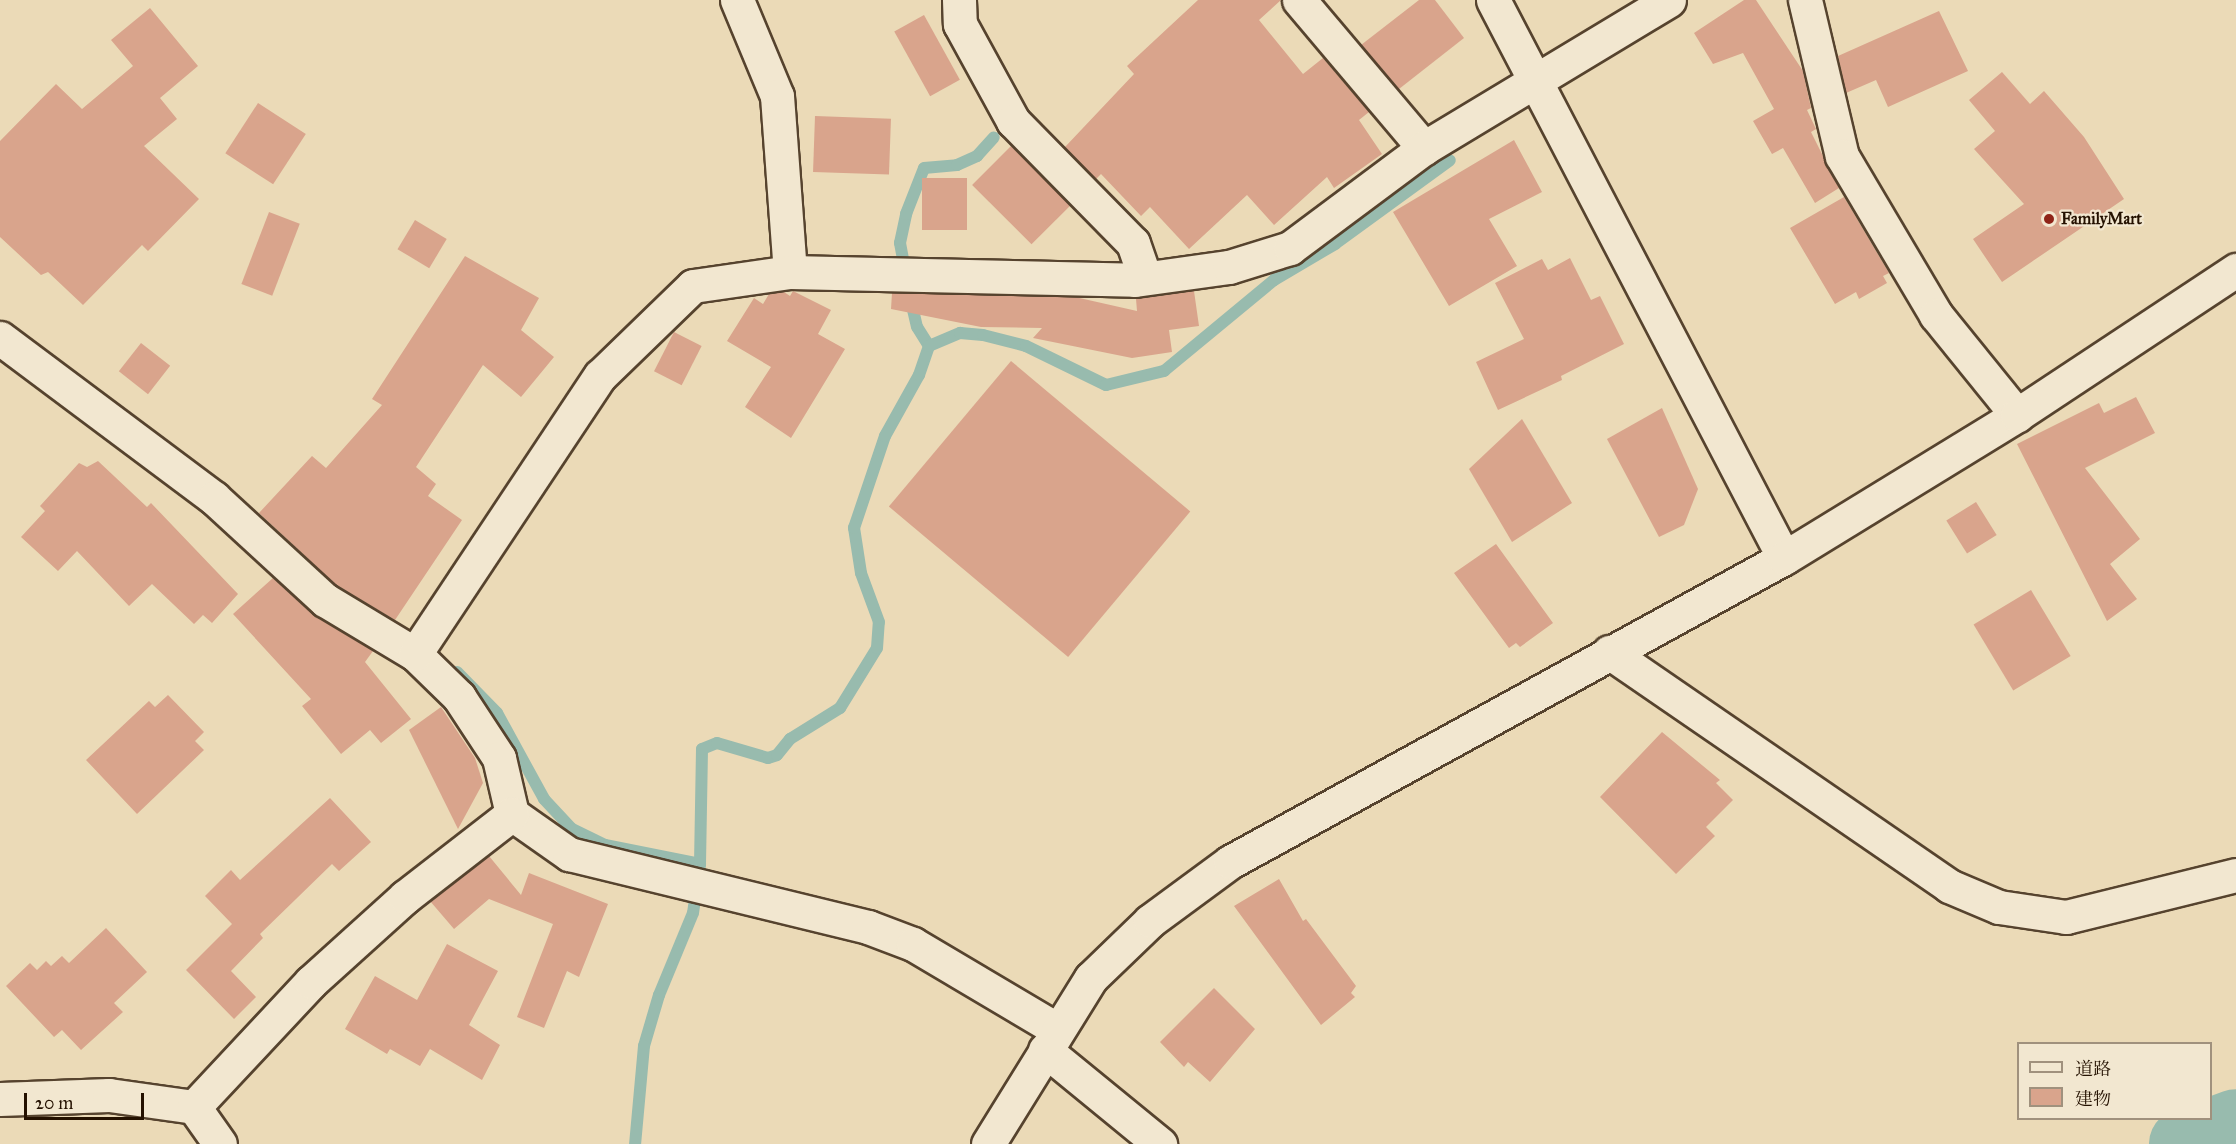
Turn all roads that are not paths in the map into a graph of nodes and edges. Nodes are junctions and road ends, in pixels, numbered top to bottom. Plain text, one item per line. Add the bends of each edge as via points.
1 (737, 0) edge
2 (959, 0) edge
3 (1299, 0) edge
4 (1493, 0) edge
5 (1669, 0) edge
6 (1804, 0) edge
7 (1536, 81) junction
8 (1424, 148) junction
9 (2236, 270) edge
10 (790, 272) junction
11 (1145, 278) junction
12 (0, 338) edge
13 (2017, 415) junction
14 (1784, 558) junction
15 (1609, 652) junction
16 (415, 654) junction
17 (512, 814) junction
18 (2236, 875) edge
19 (1051, 1040) junction
20 (0, 1099) edge
21 (194, 1107) junction
22 (220, 1144) edge
23 (988, 1144) edge
24 (1160, 1144) edge

1 - 10 street via 777,96
2 - 11 street via 960,24 1013,121 1134,243
3 - 8 street
4 - 7 street
5 - 7 street
6 - 13 street via 1842,156 1936,315
7 - 8 street
7 - 14 street
8 - 11 street via 1290,248 1229,267
9 - 13 street
10 - 11 street
10 - 16 street via 693,286 600,376
12 - 16 street via 214,498 325,600
13 - 14 street
14 - 15 street
15 - 18 street via 1948,886 1999,907 2066,917
15 - 19 street via 1230,862 1150,921 1091,978
16 - 17 street via 459,697 499,758
17 - 19 street via 569,854 868,927 913,944
17 - 21 street via 405,897 311,982
19 - 23 street
19 - 24 street
20 - 21 street via 110,1095
21 - 22 street

